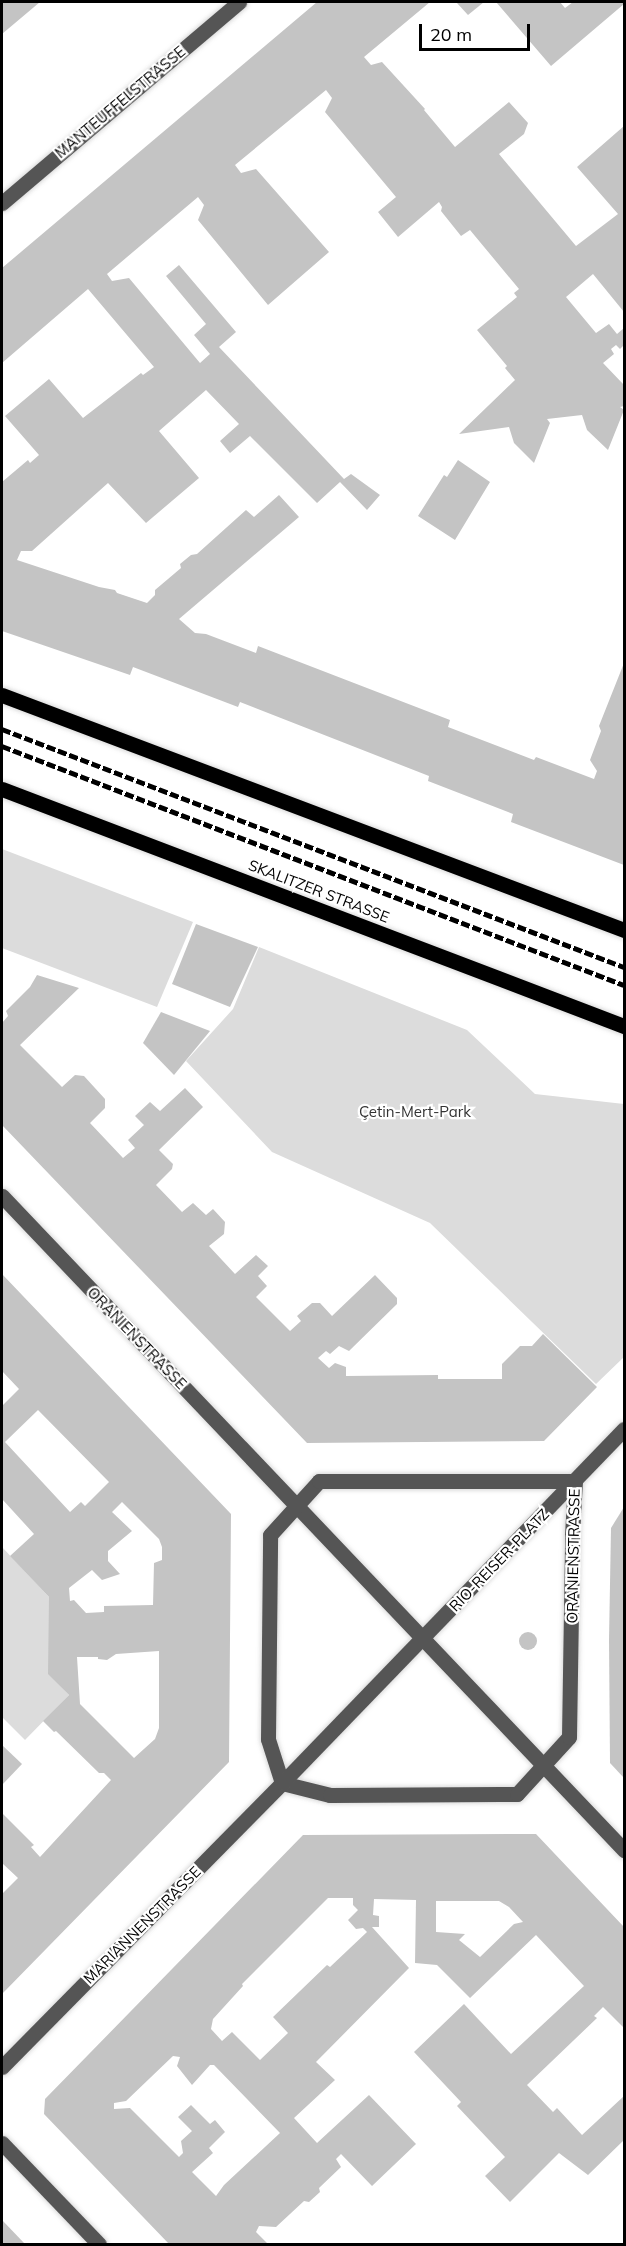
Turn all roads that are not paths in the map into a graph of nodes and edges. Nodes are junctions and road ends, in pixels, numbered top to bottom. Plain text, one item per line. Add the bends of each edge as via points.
1 (239, 2) edge
2 (2, 202) edge
3 (2, 695) edge
4 (2, 789) edge
5 (624, 930) edge
6 (624, 1026) edge
7 (2, 1196) edge
8 (624, 1429) edge
9 (575, 1481) junction
10 (297, 1506) junction
11 (423, 1639) junction
12 (544, 1765) junction
13 (282, 1783) junction
14 (624, 1850) edge
15 (2, 2067) edge
16 (2, 2143) edge
17 (99, 2244) edge

1 - 2 street, MANTEUFFELSTRASSE
3 - 5 main road
4 - 6 main road, SKALITZER STRASSE
7 - 10 street, ORANIENSTRASSE
8 - 9 street
9 - 10 street, ORANIENSTRASSE via 319,1481
9 - 11 street, RIO-REISER-PLATZ
9 - 12 street, ORANIENSTRASSE via 569,1737
10 - 11 street
10 - 13 street, ORANIENSTRASSE via 270,1535 268,1739
11 - 12 street
11 - 13 street, RIO-REISER-PLATZ
12 - 13 street, ORANIENSTRASSE via 517,1794 341,1795
12 - 14 street
13 - 15 street, MARIANNENSTRASSE
16 - 17 street

